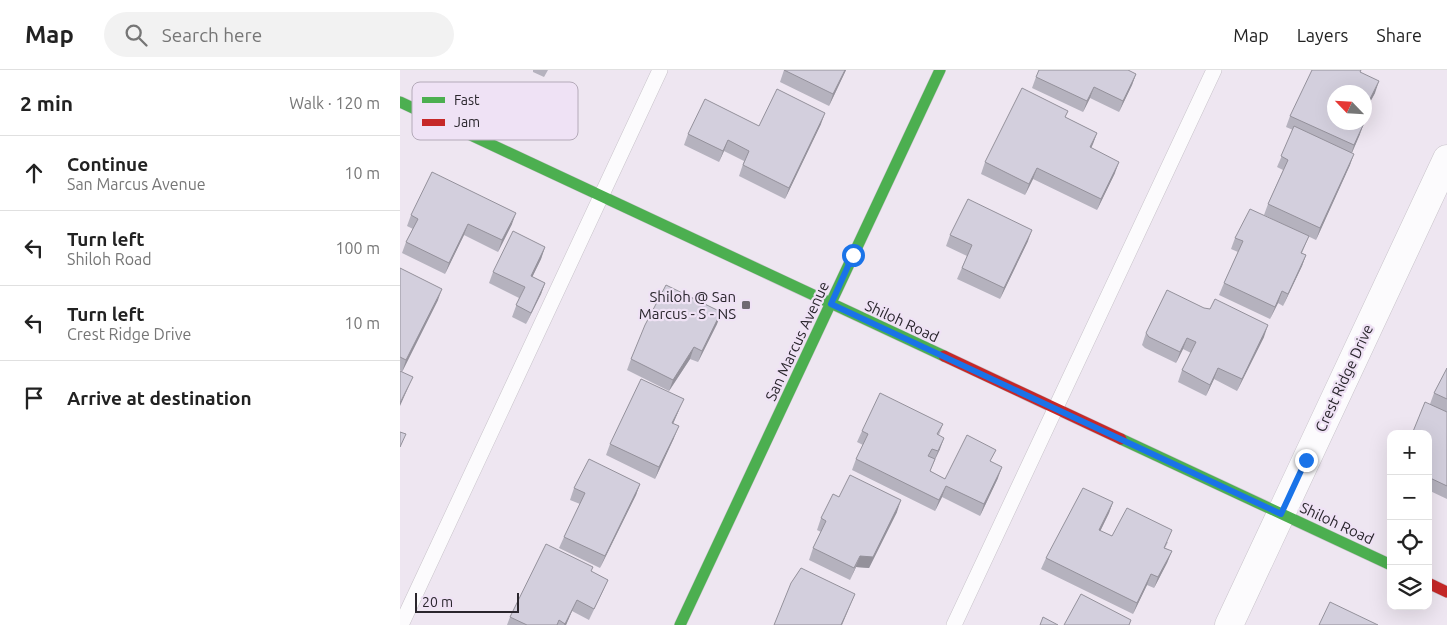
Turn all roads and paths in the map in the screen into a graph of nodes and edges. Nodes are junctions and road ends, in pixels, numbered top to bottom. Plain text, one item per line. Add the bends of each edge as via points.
1 (660, 70) edge
2 (940, 70) edge
3 (1214, 70) edge
4 (400, 102) edge
5 (412, 108) edge
6 (482, 140) edge
7 (1447, 159) edge
8 (601, 195) junction
9 (831, 304) junction
10 (1055, 409) junction
11 (1281, 514) junction
12 (1387, 563) edge
13 (1432, 585) edge
14 (1447, 592) edge
15 (401, 625) edge
16 (680, 625) edge
17 (954, 625) edge
18 (1229, 625) edge

1 - 8 lane
2 - 9 street, San Marcus Avenue
3 - 10 lane
4 - 5 street, Shiloh Road
6 - 8 street, Shiloh Road
7 - 11 street, Crest Ridge Drive
8 - 9 street, Shiloh Road
8 - 15 lane
9 - 10 street, Shiloh Road
9 - 16 street, San Marcus Avenue
10 - 11 street, Shiloh Road
10 - 17 lane
11 - 12 street, Shiloh Road
11 - 18 street, Crest Ridge Drive
13 - 14 street

